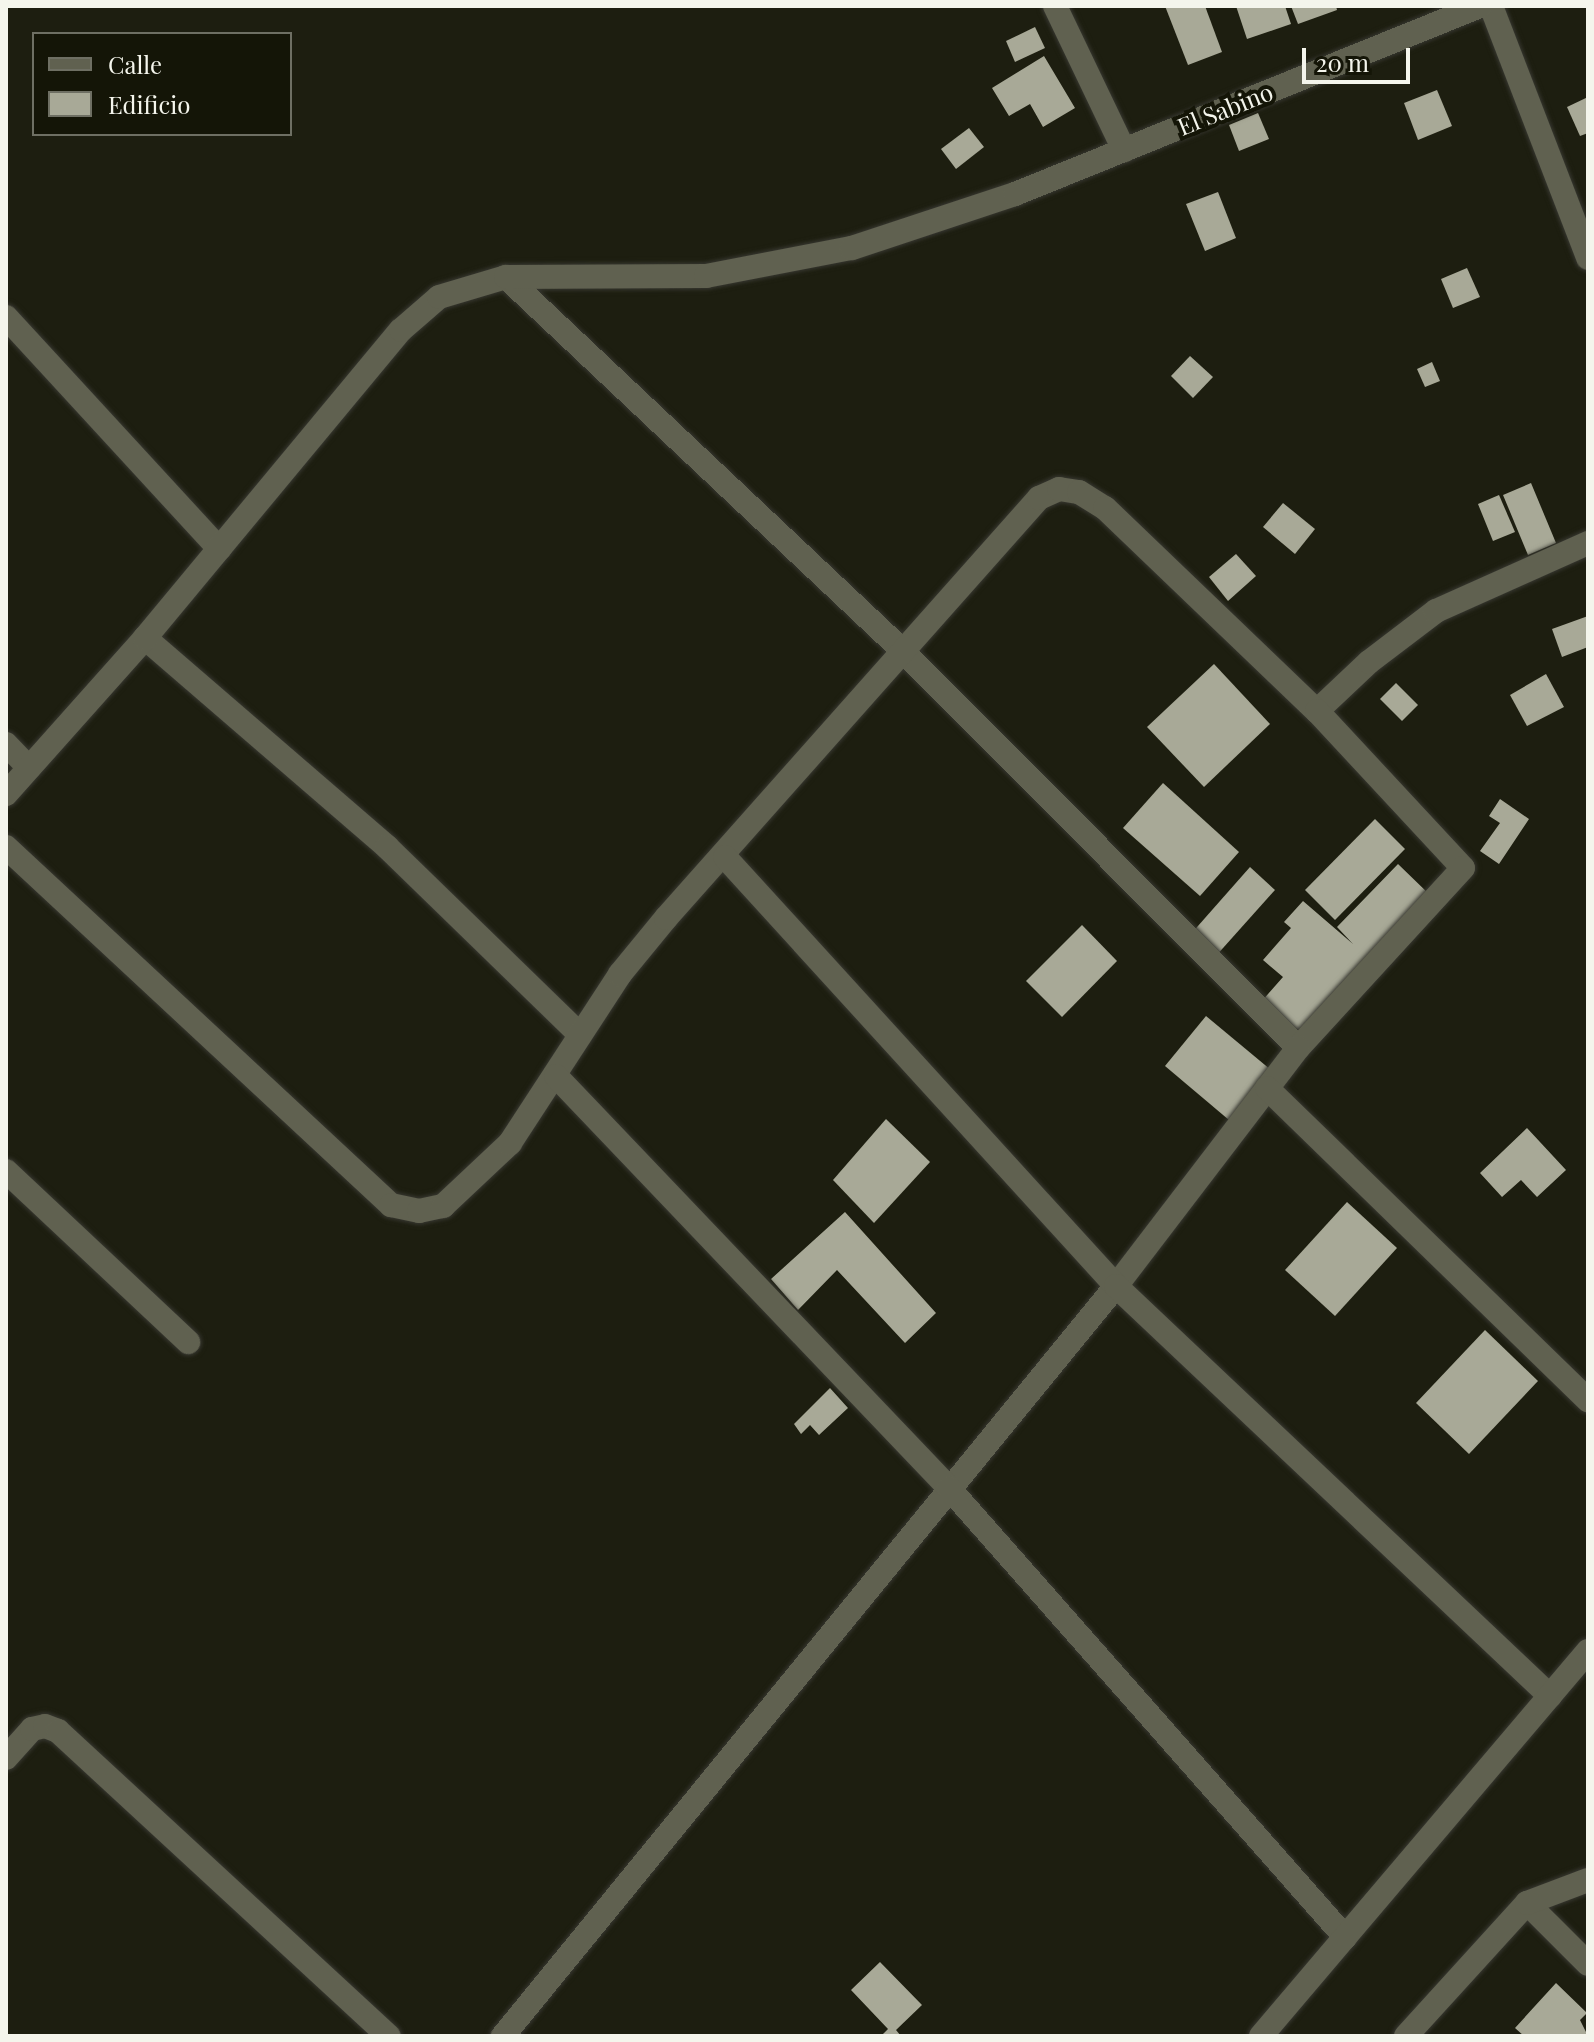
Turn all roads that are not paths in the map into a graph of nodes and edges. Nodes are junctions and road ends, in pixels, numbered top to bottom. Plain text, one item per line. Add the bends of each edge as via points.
1 (1055, 6) edge
2 (1480, 6) edge
3 (1491, 6) edge
4 (1124, 150) junction
5 (1588, 258) edge
6 (506, 277) junction
7 (6, 317) edge
8 (1588, 543) edge
9 (219, 549) junction
10 (145, 638) junction
11 (903, 651) junction
12 (1317, 711) junction
13 (6, 744) edge
14 (29, 768) junction
15 (6, 794) edge
16 (6, 847) edge
17 (725, 857) junction
18 (580, 1035) junction
19 (1298, 1048) junction
20 (556, 1076) junction
21 (1267, 1088) junction
22 (6, 1171) edge
23 (1116, 1286) junction
24 (188, 1342) dead end
25 (1588, 1400) edge
26 (949, 1488) junction
27 (1588, 1651) edge
28 (1550, 1696) junction
29 (6, 1758) edge
30 (1588, 1880) edge
31 (1527, 1903) junction
32 (1345, 1937) junction
33 (1588, 1964) edge
34 (389, 2036) edge
35 (503, 2036) edge
36 (1261, 2036) edge
37 (1406, 2036) edge

1 - 4 street
2 - 4 street, El Sabino
3 - 5 street
4 - 6 street, El Sabino via 1015,194 852,248 706,276
6 - 9 street, El Sabino via 439,297 401,330
6 - 11 street
7 - 9 street
8 - 12 street via 1436,611 1369,662
9 - 10 street, El Sabino
10 - 14 street, El Sabino
10 - 18 street via 387,847
11 - 12 street via 1039,498 1059,489 1079,492 1105,508
11 - 17 street
11 - 19 street
12 - 19 street via 1463,868
13 - 14 street
14 - 15 street, El Sabino
16 - 20 street via 391,1205 419,1211 443,1206 510,1143
17 - 18 street via 639,951
17 - 23 street
18 - 20 street
19 - 21 street
20 - 26 street
21 - 23 street
21 - 25 street
22 - 24 street
23 - 26 street
23 - 28 street
26 - 32 street
26 - 35 street
27 - 28 street
28 - 32 street
29 - 34 street via 32,1729 58,1731
30 - 31 street
31 - 33 street
31 - 37 street
32 - 36 street

